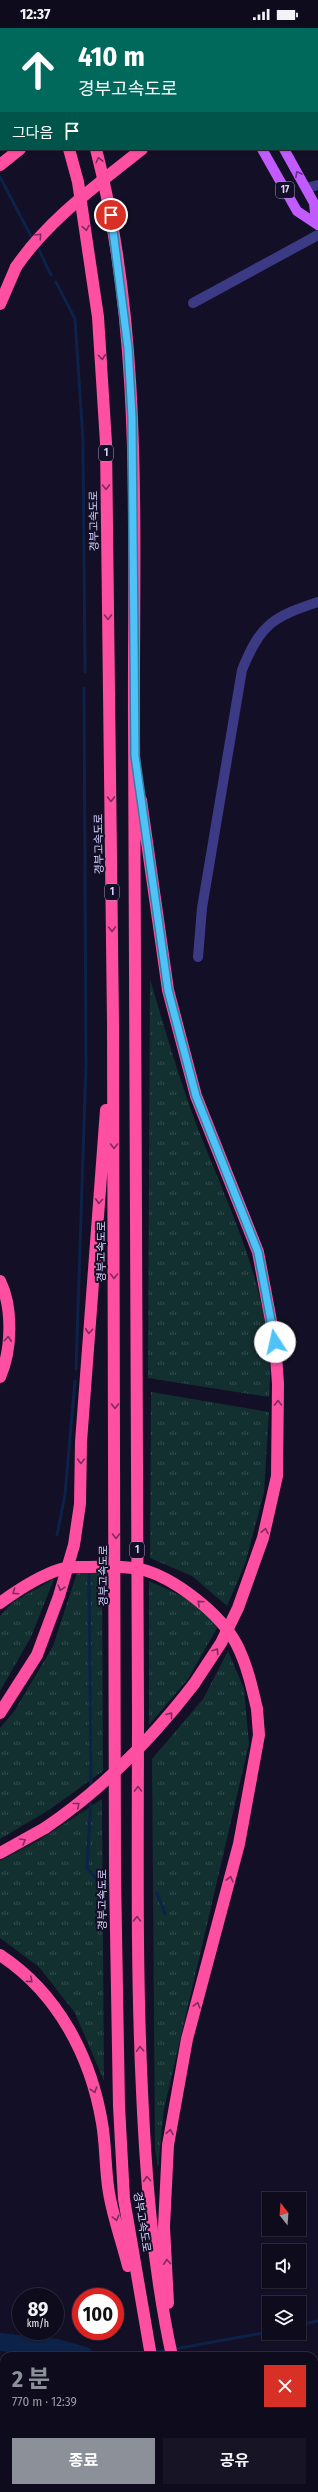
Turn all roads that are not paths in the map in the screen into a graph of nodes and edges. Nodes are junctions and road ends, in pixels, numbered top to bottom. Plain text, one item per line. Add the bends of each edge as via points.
1 (19, 150) edge
2 (69, 150) edge
3 (96, 150) edge
4 (141, 150) edge
5 (263, 150) edge
6 (285, 150) edge
7 (0, 165) edge
8 (318, 185) edge
9 (306, 188) junction
10 (317, 224) edge
11 (318, 235) edge
12 (193, 303) dead end
13 (0, 304) edge
14 (318, 602) edge
15 (135, 756) junction
16 (198, 957) dead end
17 (113, 1023) junction
18 (0, 1281) edge
19 (0, 1377) edge
20 (0, 1603) edge
21 (0, 1714) edge
22 (0, 1853) edge
23 (0, 1955) edge
24 (169, 2343) junction
25 (150, 2351) edge
26 (171, 2352) edge

1 - 7 highway
2 -> 17 highway, 경부고속도로 / 1 via 87,234 103,377
15 -> 3 highway, 경부고속도로 / 1 via 133,487 128,348 111,215
13 -> 4 highway, bridge via 16,267 32,244 57,217
5 - 10 main road, 17 via 297,211
9 -> 6 main road, 17
8 - 9 street
9 - 10 main road, 17 via 314,203
11 - 12 street
14 - 16 street via 276,618 254,641 242,670 202,908
22 -> 15 highway, bridge via 72,1810 127,1762 165,1721 194,1684 221,1643 238,1608 263,1538 277,1476 278,1384 275,1342 258,1252 196,1096 168,990
24 -> 15 highway, 경부고속도로 / 1 via 150,2219 137,1985
17 -> 21 highway via 83,1419 80,1504 74,1545 59,1596 37,1655
17 -> 25 highway, 경부고속도로 / 1 via 115,1881 119,2106 124,2199
19 -> 18 highway via 7,1351 8,1333 6,1300
24 -> 20 highway, bridge via 164,2227 168,2145 187,2040 240,1836 259,1735 257,1709 242,1656 218,1620 195,1599 168,1582 141,1570 107,1566 63,1568 28,1583
23 -> 25 highway via 37,1986 66,2021 83,2054 98,2100 109,2193
24 - 26 highway, 경부고속도로 / 1

